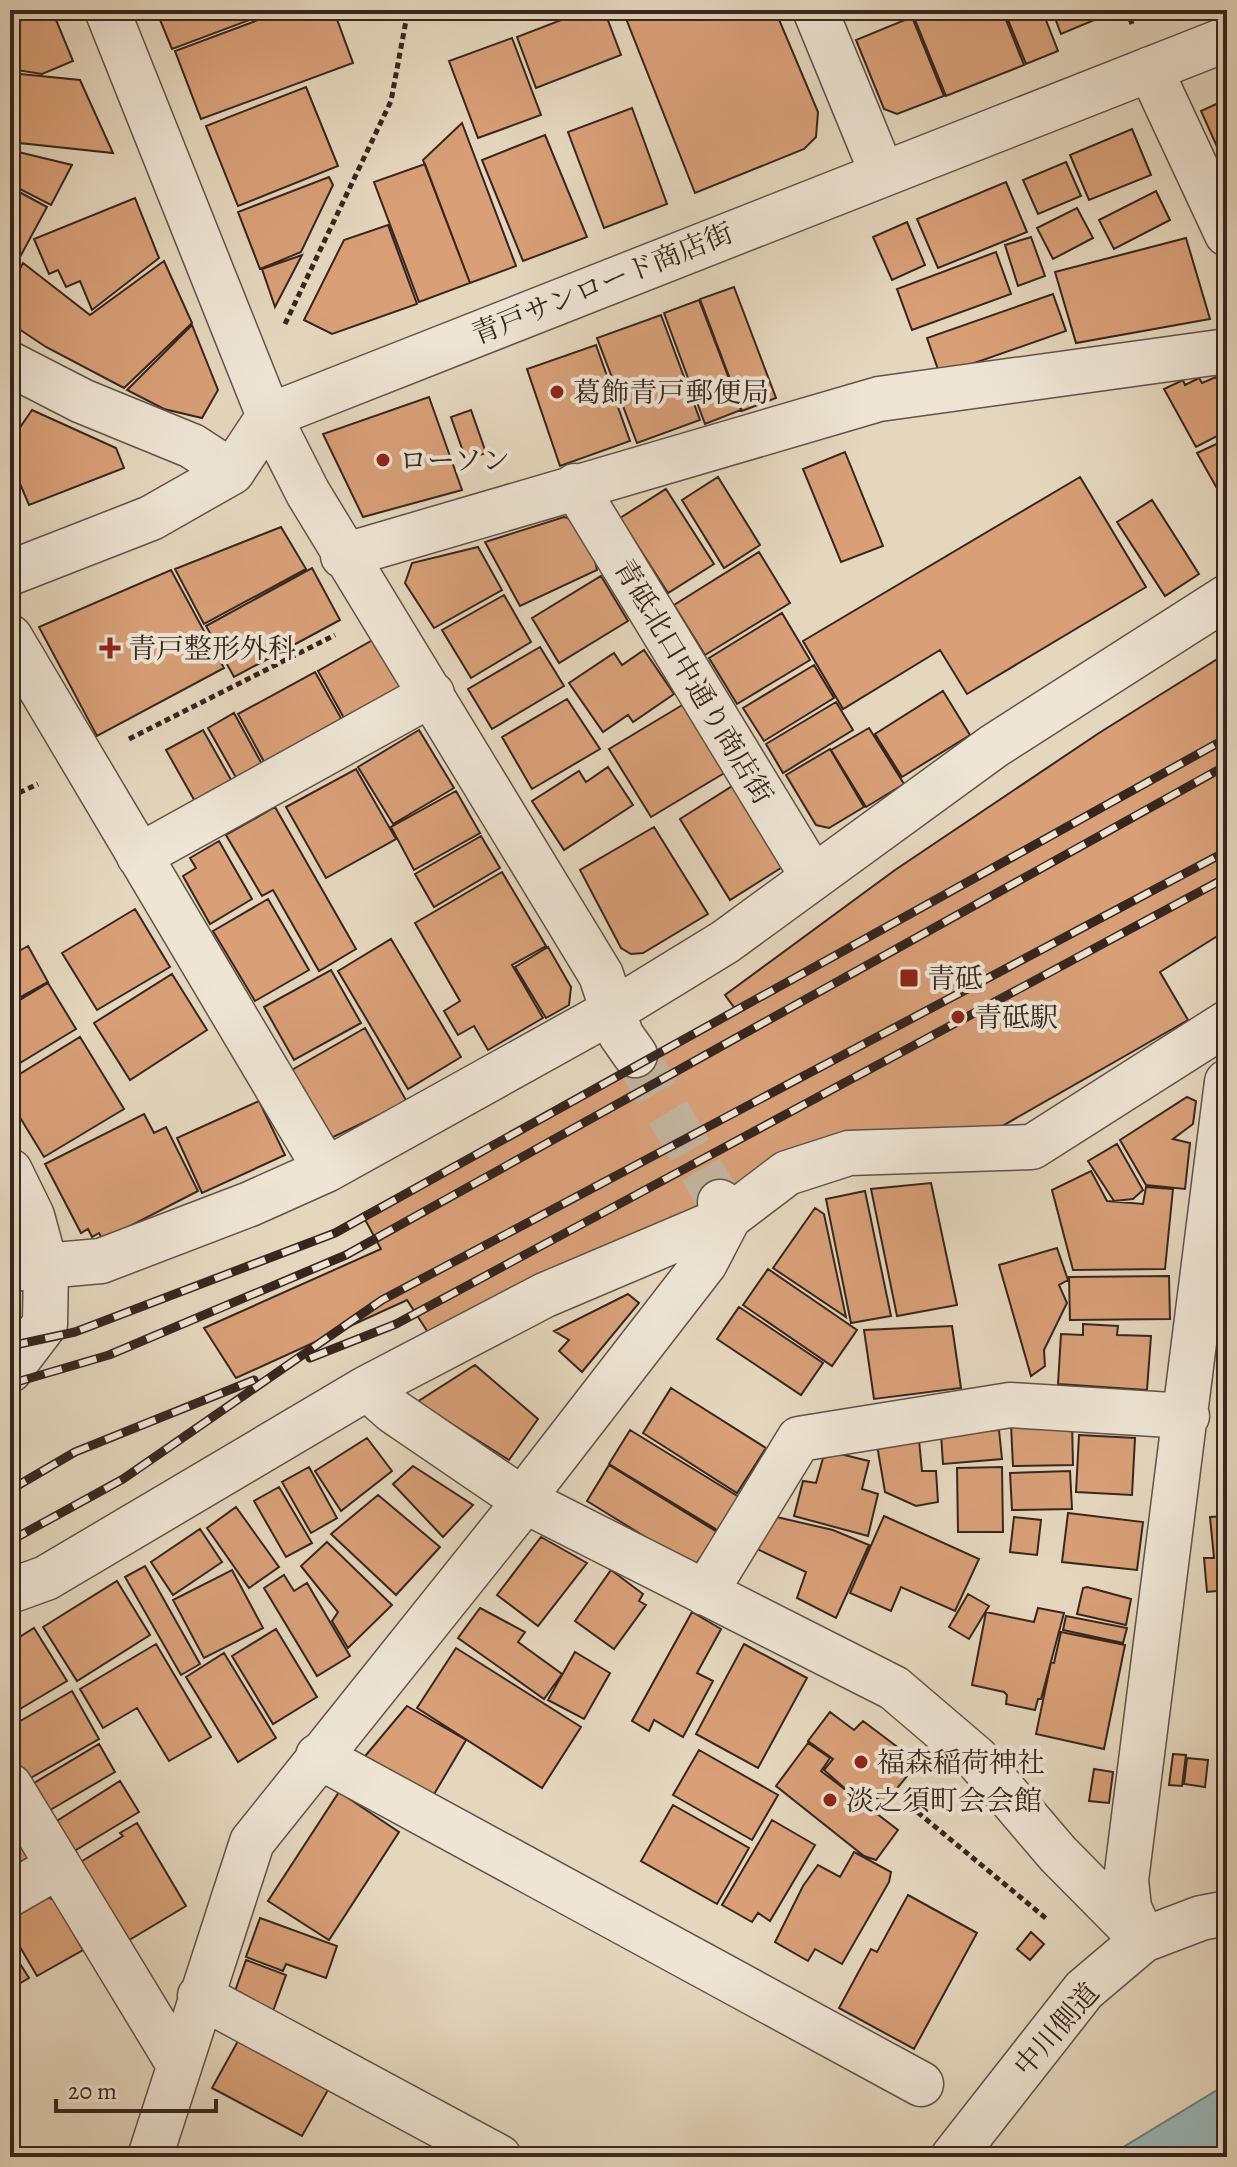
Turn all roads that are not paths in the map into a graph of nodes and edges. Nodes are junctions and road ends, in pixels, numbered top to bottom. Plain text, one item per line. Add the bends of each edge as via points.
1 (107, 10) edge
2 (815, 10) edge
3 (1227, 39) edge
4 (1150, 69) junction
5 (882, 173) junction
6 (1227, 234) edge
7 (1227, 351) edge
8 (10, 364) edge
9 (269, 416) junction
10 (232, 472) junction
11 (575, 486) junction
12 (343, 556) junction
13 (10, 573) edge
14 (1227, 597) edge
15 (10, 637) edge
16 (432, 694) junction
17 (139, 856) junction
18 (813, 877) junction
19 (614, 1010) junction
20 (1227, 1023) edge
21 (635, 1055) tunnel mouth
22 (1227, 1082) edge
23 (326, 1170) junction
24 (10, 1171) edge
25 (725, 1210) junction
26 (28, 1268) edge
27 (10, 1370) edge
28 (367, 1388) junction
29 (1187, 1416) junction
30 (525, 1501) junction
31 (10, 1591) edge
32 (705, 1593) junction
33 (318, 1756) junction
34 (10, 1786) edge
35 (57, 1867) junction
36 (10, 1894) edge
37 (1227, 1913) edge
38 (1143, 1940) junction
39 (200, 1996) junction
40 (178, 2063) junction
41 (921, 2084) dead end
42 (150, 2157) edge
43 (499, 2157) edge
44 (953, 2157) edge

1 - 9 street
2 - 5 street
3 - 4 street, 青戸サンロード商店街
4 - 5 street, 青戸サンロード商店街
4 - 6 street
5 - 9 street, 青戸サンロード商店街
7 - 11 street via 879,399
8 - 10 street via 82,401 192,446
9 - 10 street
9 - 12 street
10 - 13 street via 151,518
11 - 12 street
11 - 18 street, 青砥北口中通り商店街
12 - 16 street
14 - 18 street via 994,746
15 - 17 street
16 - 17 street
16 - 19 street via 601,975
17 - 23 street
18 - 19 street via 725,942
19 - 21 street via 621,1035
19 - 23 street
20 - 25 street via 1032,1147 849,1153 787,1173
22 - 29 street
23 - 26 street via 101,1261
24 - 26 street via 32,1216
25 - 28 street via 545,1295
25 - 30 street via 705,1263
26 - 27 street via 45,1324
28 - 30 street
28 - 31 street via 46,1578
29 - 32 street via 1010,1405 799,1439
29 - 38 street via 1126,1880 1129,1908
30 - 32 street
30 - 33 street
32 - 38 street via 894,1688 976,1758 1058,1854
33 - 39 street via 247,1851
33 - 41 street
34 - 35 street
35 - 36 street
35 - 40 street
37 - 38 street, 中川側道
38 - 44 street, 中川側道 via 1084,1990
39 - 40 street
39 - 43 street
40 - 42 street

